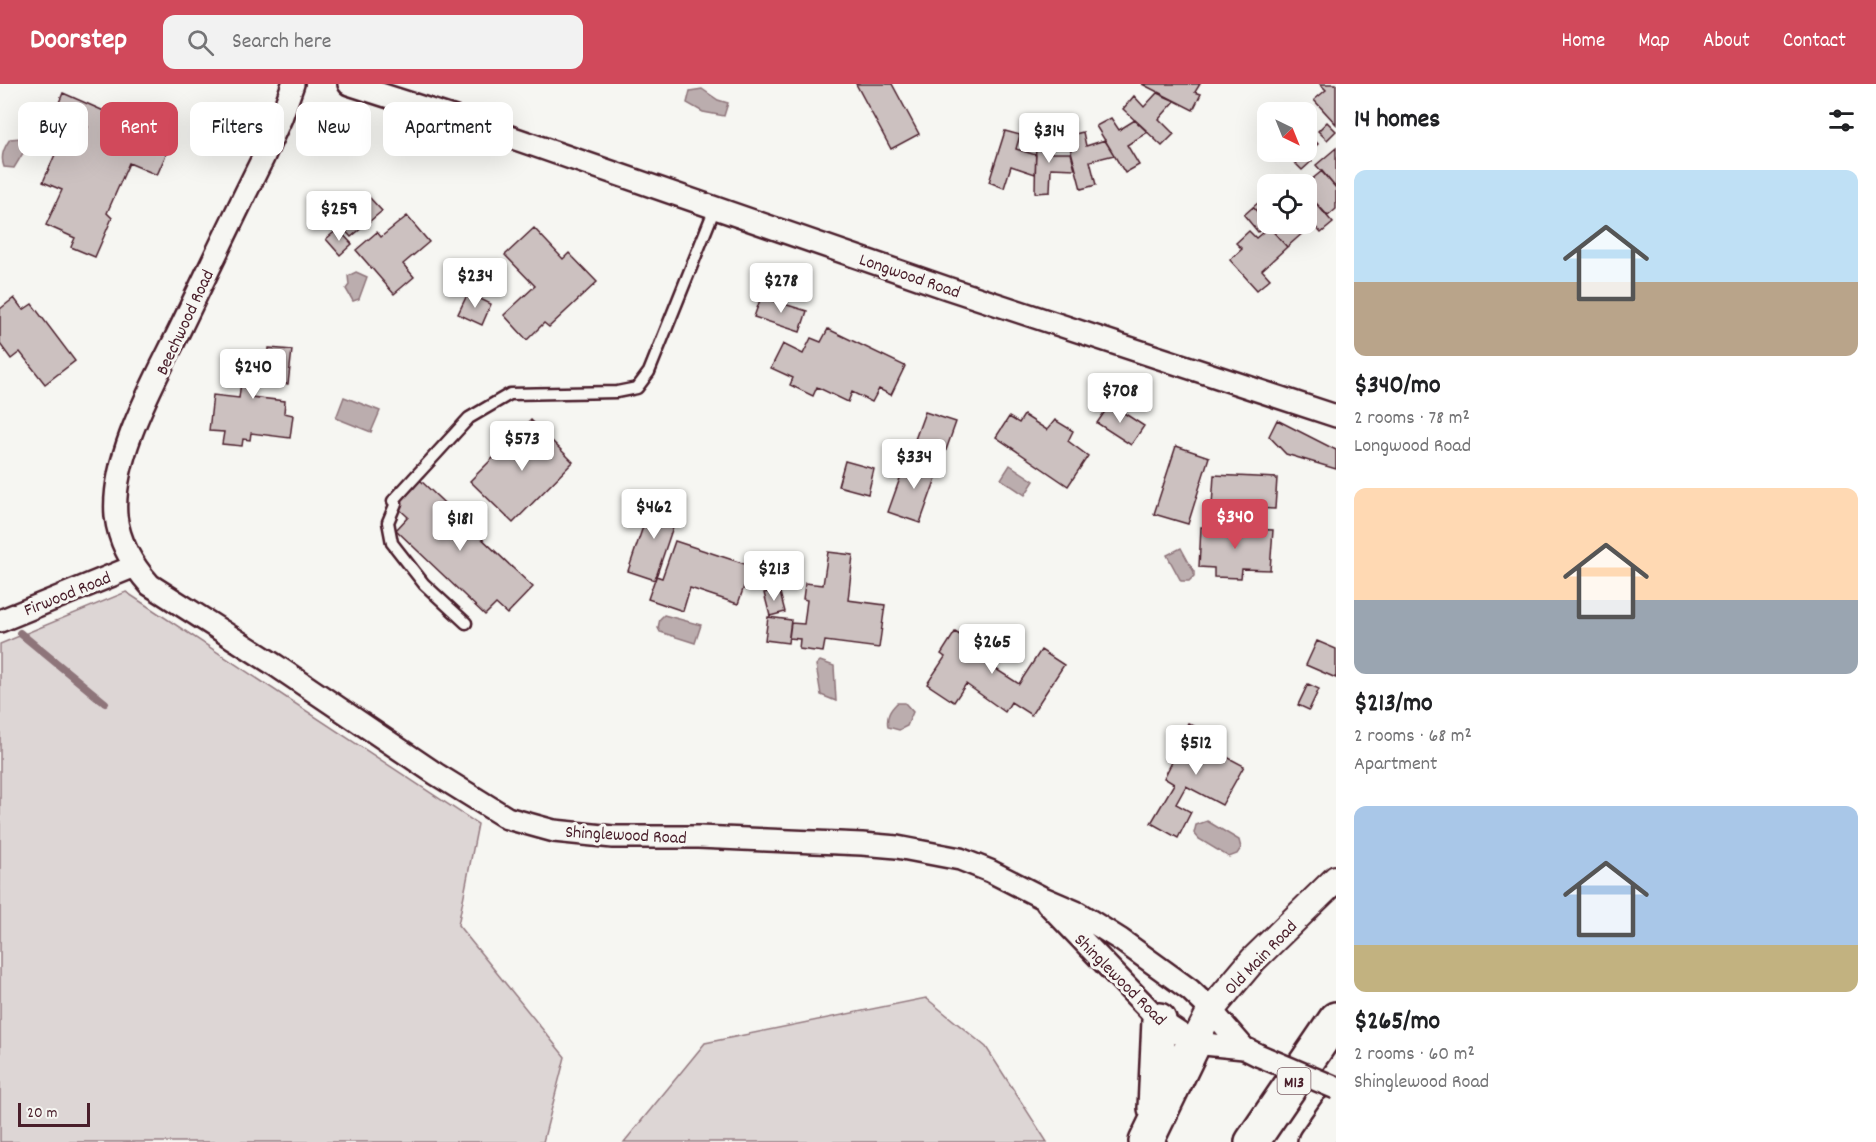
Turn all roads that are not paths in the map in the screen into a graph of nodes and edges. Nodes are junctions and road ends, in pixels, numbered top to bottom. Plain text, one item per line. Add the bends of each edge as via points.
1 (293, 84) edge
2 (349, 84) edge
3 (715, 208) junction
4 (1336, 416) edge
5 (135, 566) junction
6 (0, 621) edge
7 (466, 623) dead end
8 (1336, 879) edge
9 (1043, 898) junction
10 (1212, 1010) junction
11 (1336, 1019) edge
12 (1159, 1020) junction
13 (1194, 1043) junction
14 (1251, 1051) junction
15 (1336, 1088) edge
16 (1336, 1112) edge
17 (1150, 1132) edge
18 (1252, 1142) edge
19 (1315, 1142) edge

1 - 5 street, Beechwood Road via 262,158 144,405 122,462 116,516 122,542
2 - 3 street, Longwood Road
3 - 4 street, Longwood Road
3 - 7 lane via 649,372 637,388 617,392 510,394 469,418 393,501 396,503 388,522 392,543 424,584
5 - 6 street, Firwood Road
5 - 9 street, Shinglewood Road via 156,590 507,818 554,831 613,837 815,841 897,847 967,862
8 - 10 street, Old Main Road via 1253,960
9 - 10 street, Shinglewood Road via 1078,913 1121,940
9 - 12 street, Shinglewood Road
10 - 13 street, Old Main Road
10 - 14 street, Shinglewood Road
11 - 18 highway, M13
12 - 13 street, Shinglewood Road
12 - 17 highway
13 - 14 street, Shinglewood Road
13 - 17 highway
14 - 15 street, Shinglewood Road, bridge
16 - 19 highway

